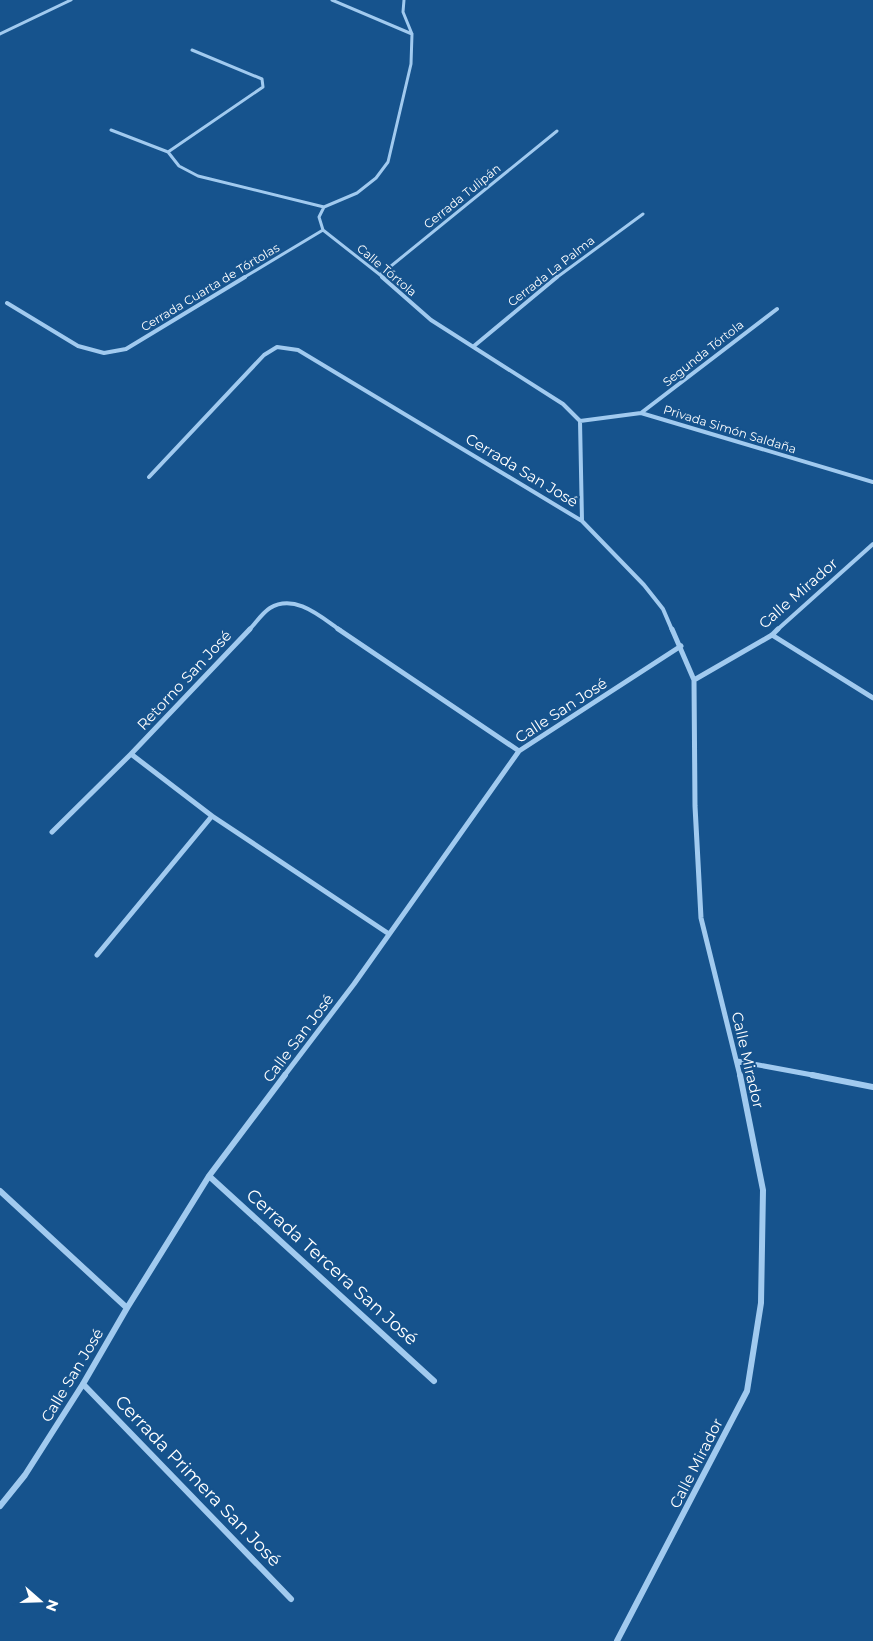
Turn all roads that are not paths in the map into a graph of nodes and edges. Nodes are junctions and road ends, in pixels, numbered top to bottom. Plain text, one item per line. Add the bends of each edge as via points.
1 (71, 0) edge
2 (332, 0) edge
3 (404, 0) edge
4 (0, 34) edge
5 (412, 34) junction
6 (192, 50) dead end
7 (111, 130) dead end
8 (556, 131) dead end
9 (168, 152) junction
10 (324, 207) junction
11 (643, 214) dead end
12 (323, 230) junction
13 (380, 275) junction
14 (7, 304) dead end
15 (777, 309) dead end
16 (474, 346) junction
17 (641, 413) junction
18 (580, 421) junction
19 (149, 477) dead end
20 (873, 482) edge
21 (582, 521) junction
22 (873, 544) edge
23 (772, 635) junction
24 (681, 646) junction
25 (694, 680) junction
26 (873, 698) edge
27 (519, 751) junction
28 (131, 754) junction
29 (212, 816) junction
30 (52, 832) dead end
31 (390, 934) junction
32 (98, 955) dead end
33 (737, 1061) junction
34 (873, 1087) edge
35 (209, 1176) junction
36 (0, 1192) edge
37 (127, 1308) junction
38 (434, 1381) dead end
39 (83, 1384) junction
40 (0, 1506) edge
41 (291, 1599) dead end
42 (617, 1641) edge

1 - 4 street
2 - 5 street
3 - 5 street via 403,12
5 - 10 street via 411,64 388,162 376,178 357,193
6 - 9 street via 262,79 264,87
7 - 9 street
8 - 13 street, Cerrada Tulipán
9 - 10 street via 179,166 198,176
10 - 12 street via 319,217
11 - 16 street, Cerrada La Palma via 544,287
12 - 13 street, Calle Tórtola
12 - 14 street, Cerrada Cuarta de Tórtolas via 126,349 104,353 78,346
13 - 16 street, Calle Tórtola via 431,320
15 - 17 street, Segunda Tórtola
16 - 18 street, Calle Tórtola via 563,404
17 - 18 street, Privada Simón Saldaña
17 - 20 street, Privada Simón Saldaña
18 - 21 street
19 - 21 street, Cerrada San José via 264,355 277,347 298,350
21 - 24 street, Cerrada San José via 644,585 663,609
22 - 23 street, Calle Mirador
23 - 25 street, Calle Mirador
23 - 26 street
24 - 25 street, Cerrada San José
24 - 27 street, Calle San José
25 - 33 street, Calle Mirador via 695,806 701,918
27 - 28 street, Retorno San José via 304,606 284,604 270,608
27 - 31 street, Calle San José
28 - 29 street
28 - 30 street, Retorno San José
29 - 31 street
29 - 32 street
31 - 35 street, Calle San José
33 - 34 street
33 - 42 street, Calle Mirador via 763,1190 761,1303 748,1390
35 - 37 street, Calle San José
35 - 38 street, Cerrada Tercera San José
36 - 37 street
37 - 39 street, Calle San José
39 - 40 street, Calle San José via 25,1475
39 - 41 street, Cerrada Primera San José

